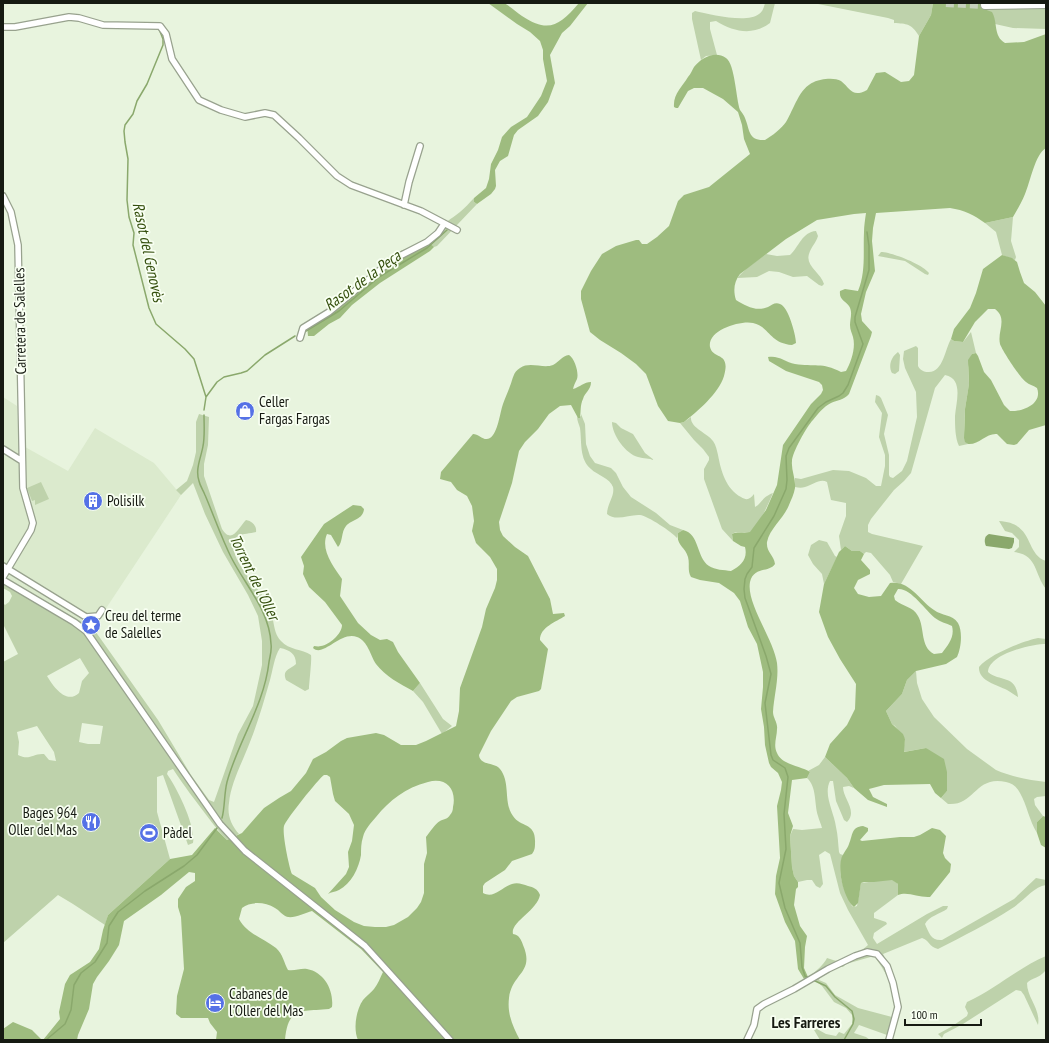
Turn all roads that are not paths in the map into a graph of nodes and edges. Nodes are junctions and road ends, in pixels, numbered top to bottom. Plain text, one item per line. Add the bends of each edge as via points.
1 (1046, 4) edge
2 (984, 5) dead end
3 (3, 27) edge
4 (420, 146) dead end
5 (3, 196) edge
6 (404, 205) junction
7 (444, 224) junction
8 (457, 230) dead end
9 (300, 338) dead end
10 (3, 449) edge
11 (22, 461) junction
12 (5, 567) edge
13 (25, 572) dead end
14 (17, 574) junction
15 (3, 579) edge
16 (102, 610) dead end
17 (450, 1040) edge
18 (747, 1040) edge
19 (889, 1040) edge

1 - 2 highway
3 - 6 street via 69,18 79,18 103,25 160,26 166,34 176,67 199,100 245,117 265,113 274,115 337,176 351,185
4 - 6 street
5 - 11 street, Carretera de Salelles via 11,212 18,245
6 - 7 street
7 - 8 street
7 - 9 street via 427,242 392,260 329,312 303,328
10 - 11 street
11 - 12 street, Carretera de Salelles via 23,488 33,523 31,530
12 - 14 street
12 - 15 street, Carretera de Salelles
13 - 14 street
14 - 16 street via 88,617 98,616
15 - 17 street via 86,631 230,836 241,848 365,946
18 - 19 street via 758,1009 764,1004 828,969 868,952 877,954 887,966 893,982 898,1007

